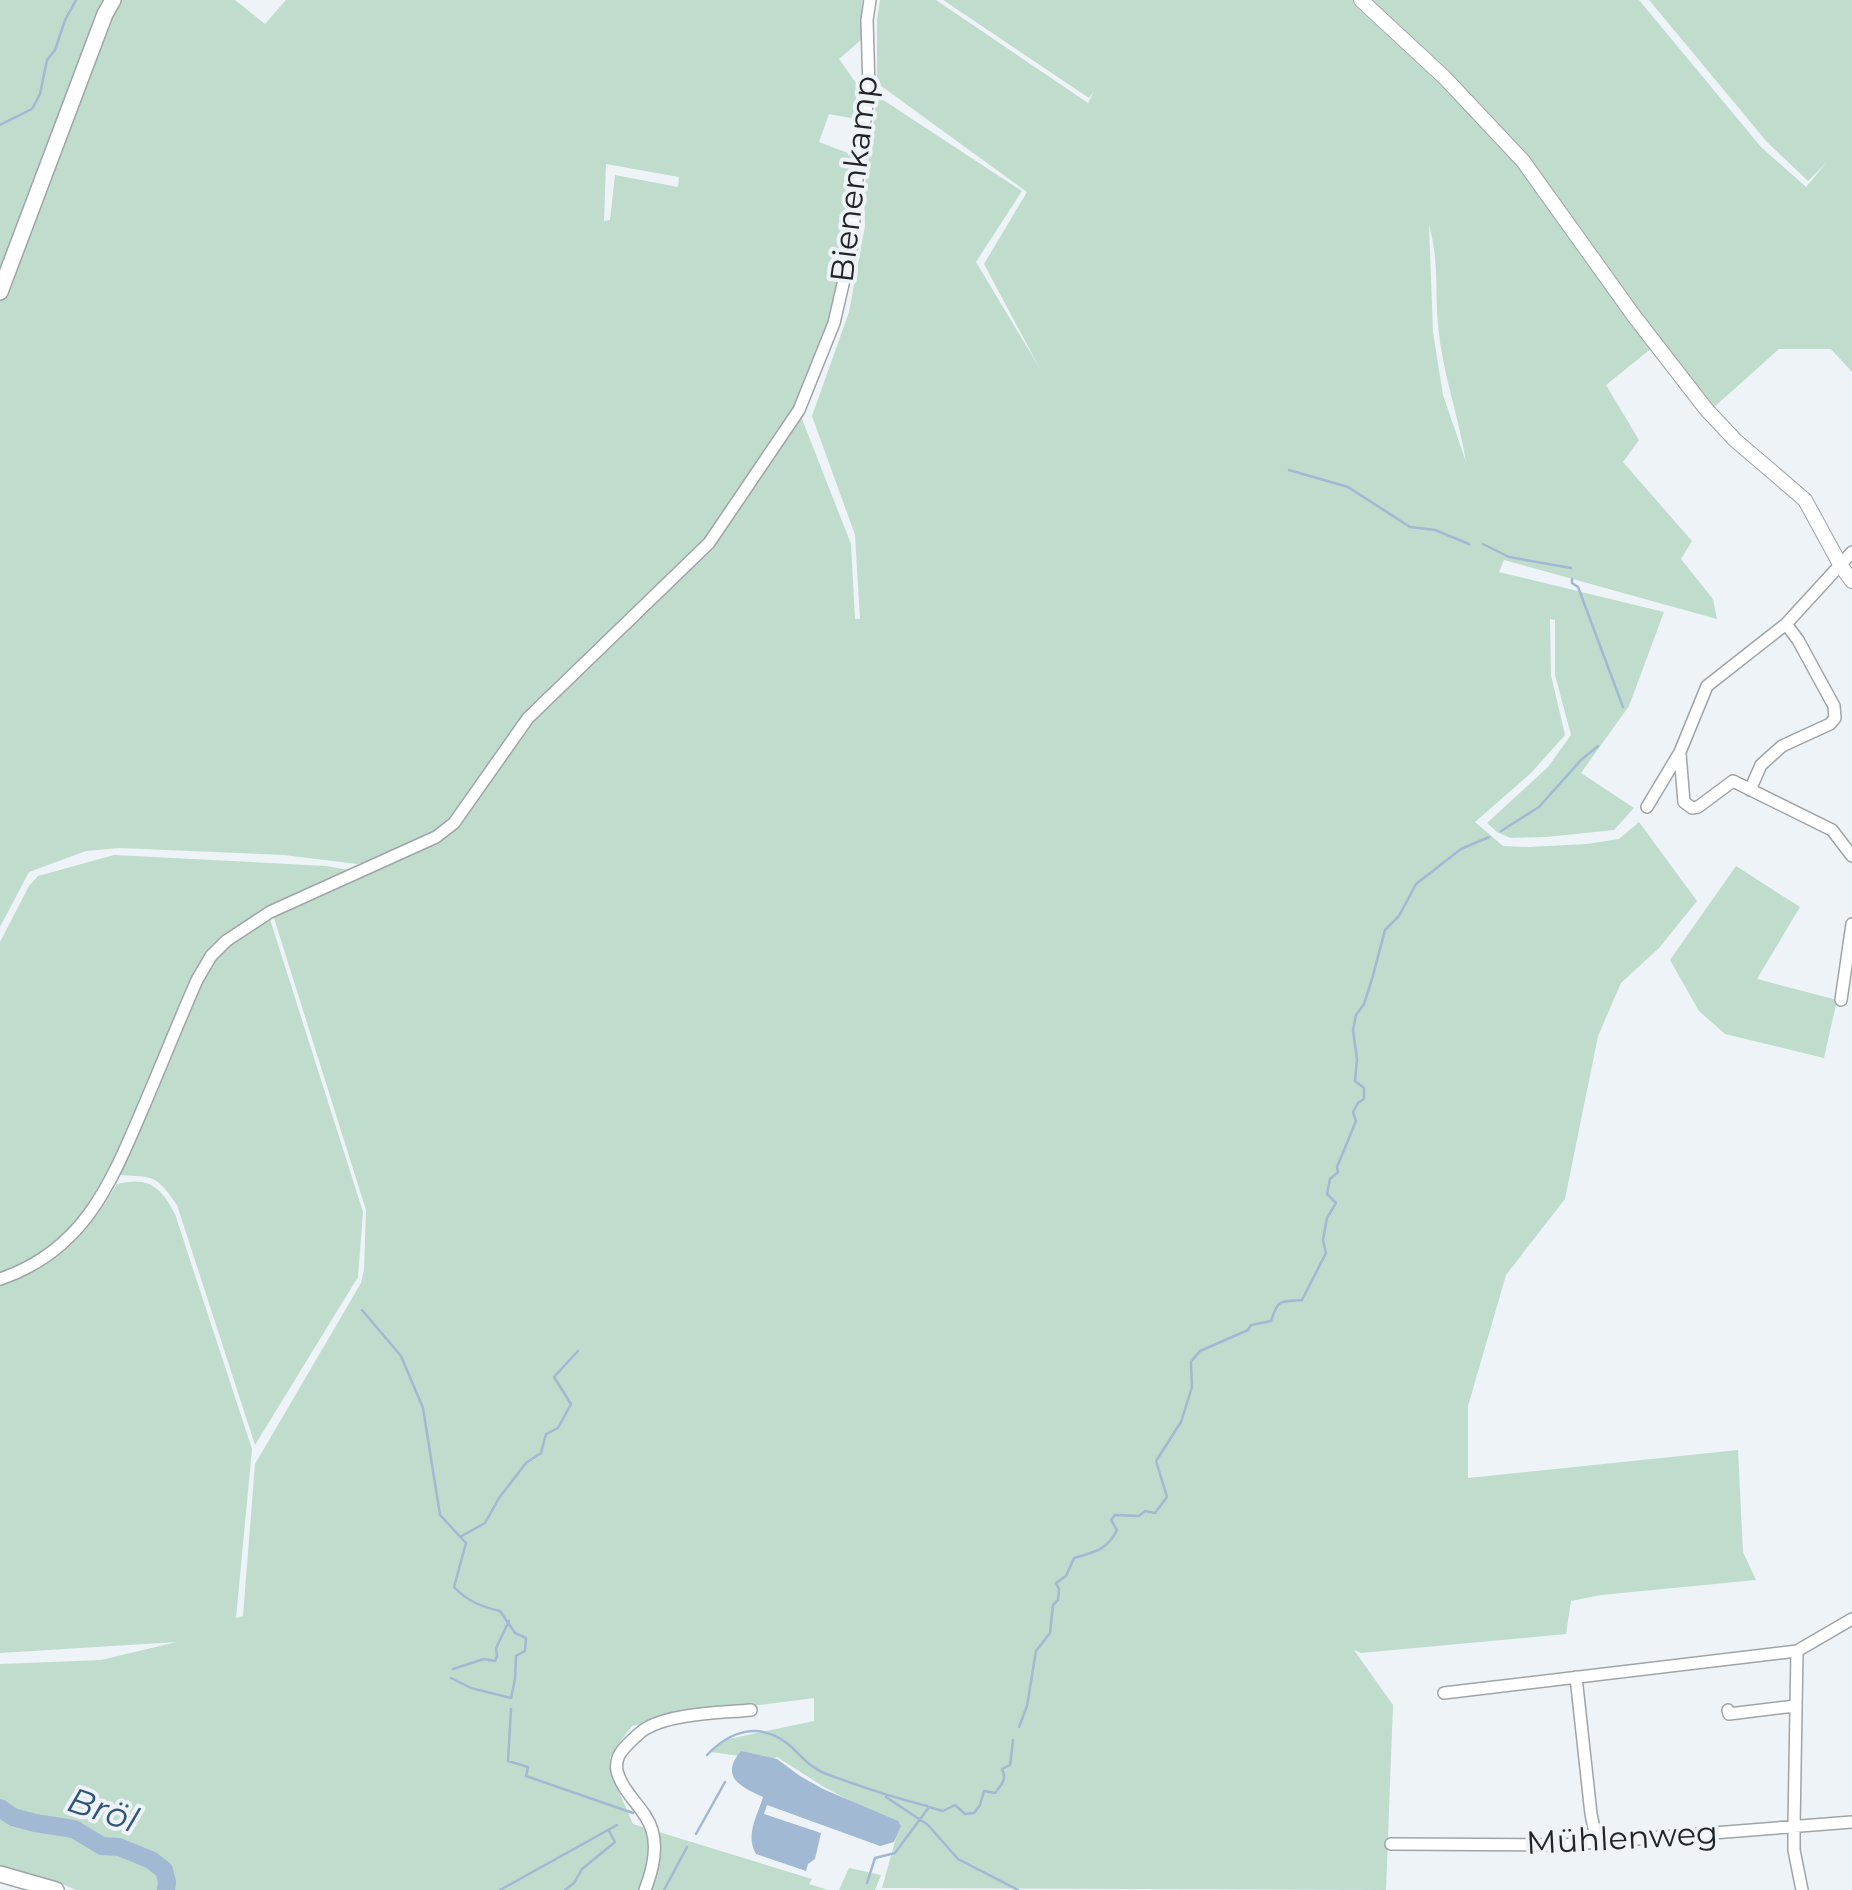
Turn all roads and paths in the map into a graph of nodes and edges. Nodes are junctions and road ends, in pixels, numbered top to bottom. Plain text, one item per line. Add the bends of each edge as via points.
1 (113, 0) edge
2 (870, 0) edge
3 (1361, 0) edge
4 (0, 292) edge
5 (1852, 552) edge
6 (1841, 566) junction
7 (1852, 581) edge
8 (1786, 624) junction
9 (1680, 752) junction
10 (1750, 790) junction
11 (1647, 806) dead end
12 (1852, 856) edge
13 (1852, 924) edge
14 (1841, 1000) dead end
15 (0, 1279) edge
16 (1852, 1619) edge
17 (1798, 1650) junction
18 (1576, 1676) junction
19 (1444, 1693) dead end
20 (1795, 1706) junction
21 (751, 1710) dead end
22 (1728, 1710) dead end
23 (1852, 1822) edge
24 (1794, 1826) junction
25 (1597, 1842) junction
26 (1391, 1844) dead end
27 (0, 1874) edge
28 (56, 1890) edge
29 (645, 1890) edge
30 (1802, 1890) edge

1 - 4 main road
2 - 15 street, Bienenkamp via 853,242 834,324 798,410 709,543 528,718 454,824 270,912 211,956 118,1168 92,1211 62,1246
3 - 6 street via 1524,160 1706,409 1805,500
5 - 6 street
6 - 7 street
6 - 8 street
8 - 9 street via 1707,686
8 - 10 street via 1835,718 1782,746
9 - 10 street via 1684,802 1692,808 1732,781
9 - 11 street
10 - 12 street via 1832,830
13 - 14 street
16 - 17 street
17 - 18 street
17 - 20 street
18 - 19 street
18 - 25 street
20 - 22 street
20 - 24 street
21 - 29 street via 644,1729 621,1751 620,1778 652,1829 654,1859
23 - 24 street, Mühlenweg
24 - 25 street, Mühlenweg
24 - 30 street
25 - 26 street, Mühlenweg
27 - 28 main road

